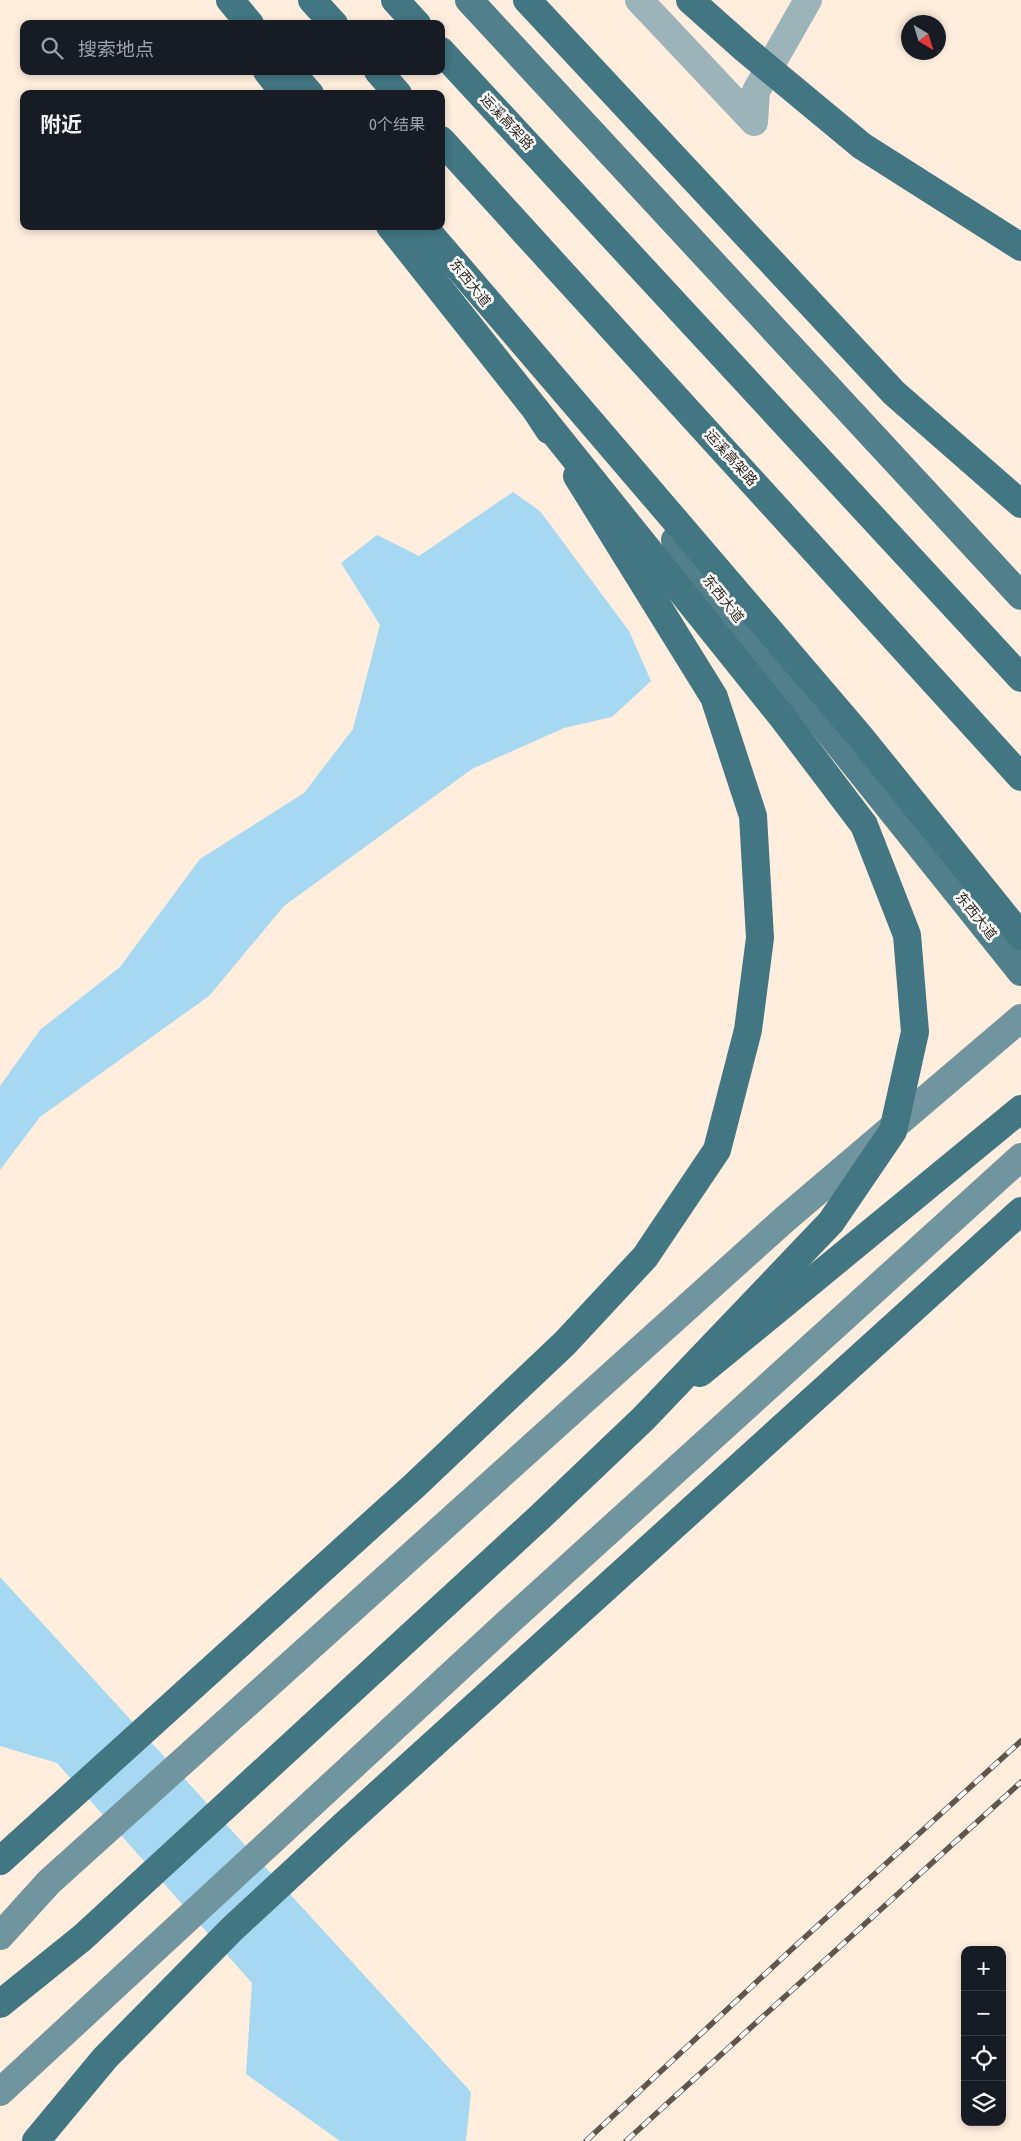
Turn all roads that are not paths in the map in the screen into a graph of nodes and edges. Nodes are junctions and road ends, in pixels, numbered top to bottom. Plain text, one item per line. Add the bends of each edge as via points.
1 (210, 0) edge
2 (220, 0) edge
3 (230, 0) edge
4 (312, 0) edge
5 (395, 0) edge
6 (469, 0) edge
7 (527, 0) edge
8 (639, 0) edge
9 (690, 0) edge
10 (808, 0) edge
11 (226, 20) edge
12 (240, 20) edge
13 (247, 20) edge
14 (330, 20) edge
15 (412, 20) edge
16 (445, 55) edge
17 (270, 75) edge
18 (294, 75) edge
19 (295, 75) edge
20 (381, 75) edge
21 (282, 90) edge
22 (307, 90) edge
23 (310, 90) edge
24 (395, 90) edge
25 (445, 144) edge
26 (393, 230) edge
27 (427, 230) edge
28 (427, 230) edge
29 (1021, 247) edge
30 (536, 410) junction
31 (1021, 504) edge
32 (1021, 596) edge
33 (1021, 678) edge
34 (1021, 777) edge
35 (1021, 936) edge
36 (1021, 972) edge
37 (1021, 1018) edge
38 (1021, 1108) edge
39 (1021, 1157) edge
40 (1021, 1211) edge
41 (644, 1418) junction
42 (0, 1861) edge
43 (0, 1936) edge
44 (0, 2004) edge
45 (0, 2092) edge
46 (36, 2141) edge

1 - 11 highway
2 - 12 main road
3 - 13 highway
4 - 14 highway
5 - 15 highway
6 - 32 main road
7 - 31 highway via 894,393
8 - 10 street via 754,122 756,92
9 - 29 highway, bridge via 862,146
16 - 33 highway, 运溪高架路
17 - 21 highway
18 - 22 highway
19 - 23 main road
20 - 24 highway
25 - 34 highway, 运溪高架路
26 - 30 highway
27 - 35 highway, bridge via 858,734
28 - 36 main road, 东西大道
30 - 41 highway, bridge via 783,718 864,826 907,935 915,1032 893,1131 831,1222
30 - 42 highway, bridge via 714,697 753,816 760,938 748,1030 717,1150 645,1256 565,1343 415,1485
37 - 43 main road via 786,1219 49,1882
38 - 41 highway, bridge
39 - 45 main road via 504,1625
40 - 46 highway via 232,1929 105,2058
41 - 44 highway, bridge via 82,1938

